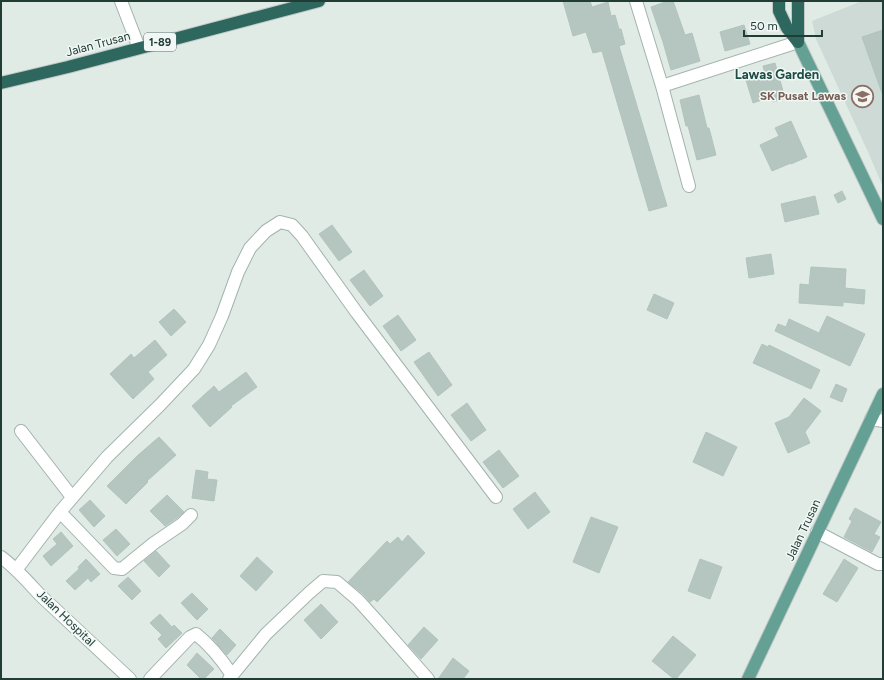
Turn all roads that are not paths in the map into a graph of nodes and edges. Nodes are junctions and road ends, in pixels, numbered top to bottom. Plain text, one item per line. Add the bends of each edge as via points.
1 (121, 1) edge
2 (319, 1) edge
3 (636, 1) edge
4 (779, 1) edge
5 (798, 1) edge
6 (798, 42) junction
7 (139, 48) junction
8 (1, 83) edge
9 (662, 86) junction
10 (689, 186) dead end
11 (883, 219) edge
12 (883, 394) edge
13 (877, 420) edge
14 (21, 431) dead end
15 (72, 497) junction
16 (496, 497) dead end
17 (60, 512) junction
18 (191, 514) dead end
19 (817, 532) junction
20 (1, 558) edge
21 (883, 564) edge
22 (16, 570) junction
23 (230, 677) edge
24 (130, 679) edge
25 (150, 679) edge
26 (428, 679) edge
27 (748, 679) edge

1 - 7 street
2 - 7 highway, Jalan Trusan / 1-89
3 - 9 street
4 - 6 highway via 779,10 787,28
5 - 6 highway
6 - 9 street
6 - 11 main road
7 - 8 highway, Jalan Trusan / 1-89
9 - 10 street
12 - 13 main road, Jalan Trusan
13 - 19 main road, Jalan Trusan
14 - 15 street
15 - 16 street via 107,457 194,369 213,338 250,248 266,231 280,222 292,225 302,236
15 - 17 street
17 - 18 street via 114,568 122,569 182,524
17 - 22 street
19 - 21 street via 878,564
19 - 27 main road, Jalan Trusan
20 - 22 street, Jalan Hospital
22 - 24 street, Jalan Hospital
23 - 25 street via 225,664 196,634
23 - 26 street via 266,634 323,581 337,582 358,600

